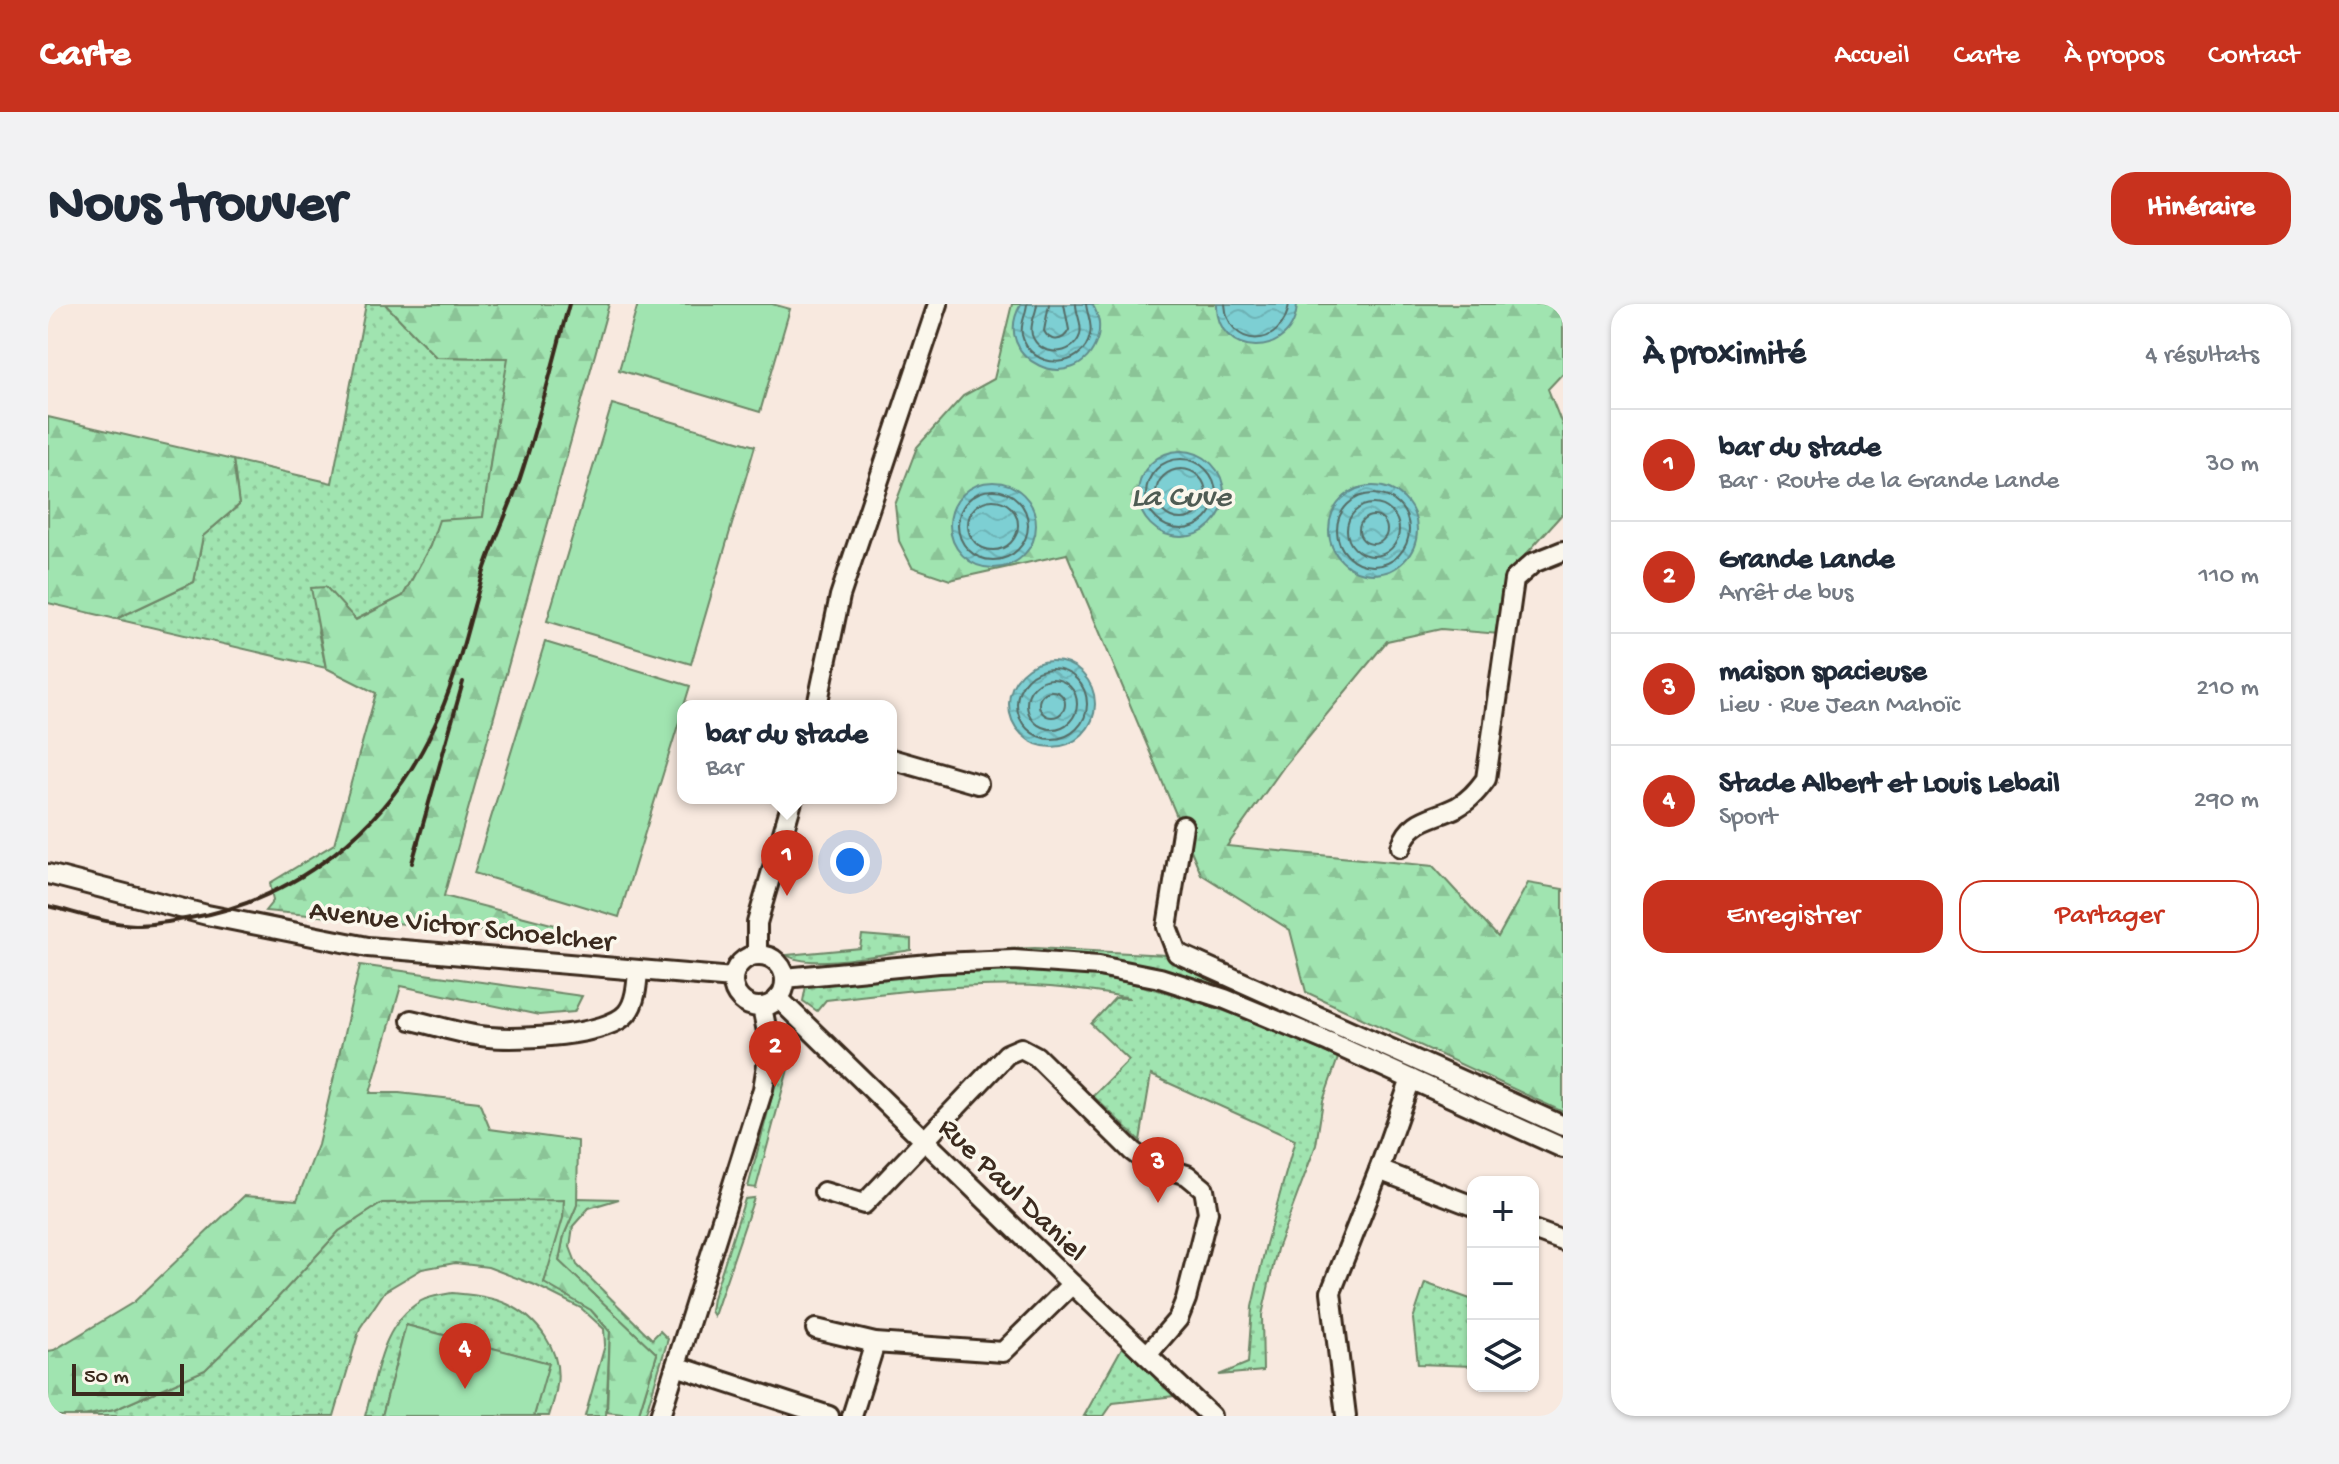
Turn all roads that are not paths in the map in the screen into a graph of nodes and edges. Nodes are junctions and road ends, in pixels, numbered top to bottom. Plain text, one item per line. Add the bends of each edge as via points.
1 (938, 304) edge
2 (1563, 551) edge
3 (818, 700) edge
4 (897, 761) edge
5 (978, 784) dead end
6 (791, 804) edge
7 (1183, 826) dead end
8 (1401, 847) dead end
9 (48, 874) edge
10 (757, 954) junction
11 (638, 971) junction
12 (733, 978) junction
13 (785, 978) junction
14 (770, 1002) junction
15 (411, 1020) dead end
16 (1411, 1079) junction
17 (1563, 1126) edge
18 (926, 1141) junction
19 (1563, 1148) edge
20 (1379, 1170) junction
21 (824, 1192) dead end
22 (1467, 1204) edge
23 (1539, 1232) edge
24 (1563, 1241) edge
25 (1072, 1284) junction
26 (816, 1329) dead end
27 (875, 1343) junction
28 (1147, 1355) junction
29 (676, 1366) junction
30 (660, 1416) edge
31 (829, 1416) edge
32 (852, 1416) edge
33 (1211, 1416) edge
34 (1346, 1416) edge

1 - 3 street via 840,596
2 - 8 street via 1533,563 1514,580 1486,779 1458,807 1417,823 1404,835
4 - 5 street
6 - 10 street via 757,923
7 - 17 street via 1167,927 1177,953
9 - 11 street, Avenue Victor Schoelcher via 207,915 368,947
10 - 12 street via 737,966
10 - 13 street via 776,961
11 - 12 street, Avenue Victor Schoelcher
11 - 15 street via 627,1013 591,1030 488,1037
12 - 14 street via 740,999 750,1005
13 - 14 street via 784,989
13 - 16 street via 1014,960 1099,966 1225,999
14 - 18 street, Rue Paul Daniel
14 - 29 street via 763,1089
16 - 19 street
16 - 20 street
18 - 21 street via 864,1204
18 - 25 street, Rue Paul Daniel
18 - 28 street via 1007,1054 1021,1048 1036,1056 1132,1151 1148,1163 1187,1175 1204,1189 1208,1212 1186,1299 1178,1319
20 - 22 street
20 - 34 street via 1331,1292
23 - 24 street
25 - 27 street via 1003,1352
25 - 28 street, Rue Paul Daniel
26 - 27 street
27 - 32 street
28 - 33 street, Rue Paul Daniel
29 - 30 street
29 - 31 street

